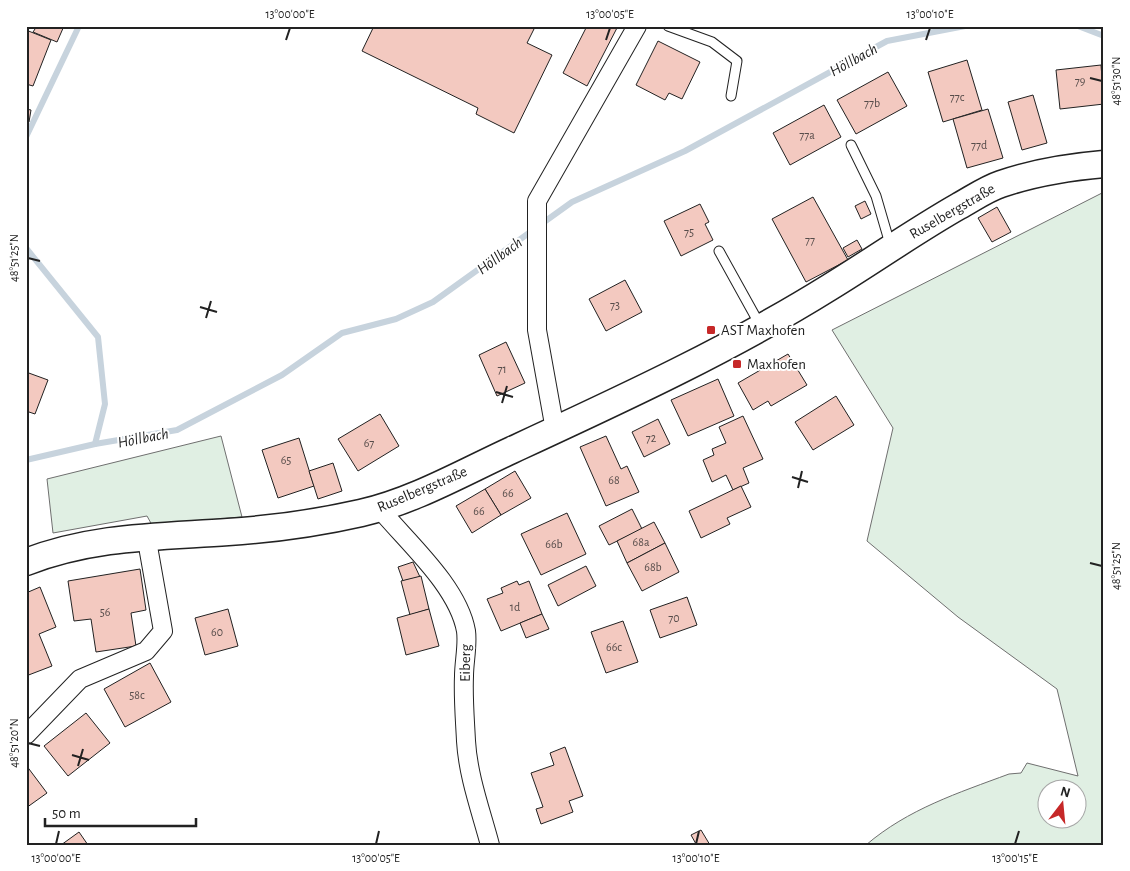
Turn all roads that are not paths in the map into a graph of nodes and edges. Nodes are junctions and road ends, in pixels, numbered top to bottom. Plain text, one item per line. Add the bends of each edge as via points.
1 (637, 26) edge
2 (668, 26) edge
3 (731, 96) dead end
4 (851, 145) dead end
5 (1104, 164) edge
6 (891, 248) junction
7 (719, 251) dead end
8 (762, 328) junction
9 (555, 430) junction
10 (379, 508) junction
11 (146, 536) junction
12 (26, 562) edge
13 (26, 735) edge
14 (490, 845) edge

1 - 9 street via 537,201 537,330
2 - 3 lane via 712,42 737,61
4 - 6 lane, Ruselbergstraße via 876,196
5 - 6 main road, Ruselbergstraße via 1074,166 998,184
6 - 8 main road, Ruselbergstraße
7 - 8 lane
8 - 9 main road, Ruselbergstraße
9 - 10 main road, Ruselbergstraße via 410,497
10 - 11 main road, Ruselbergstraße via 310,523 229,532
10 - 14 street, Eiberg via 435,570 453,599 466,631 466,744
11 - 12 main road, Ruselbergstraße via 92,542
11 - 13 street via 163,630 146,651 80,679

